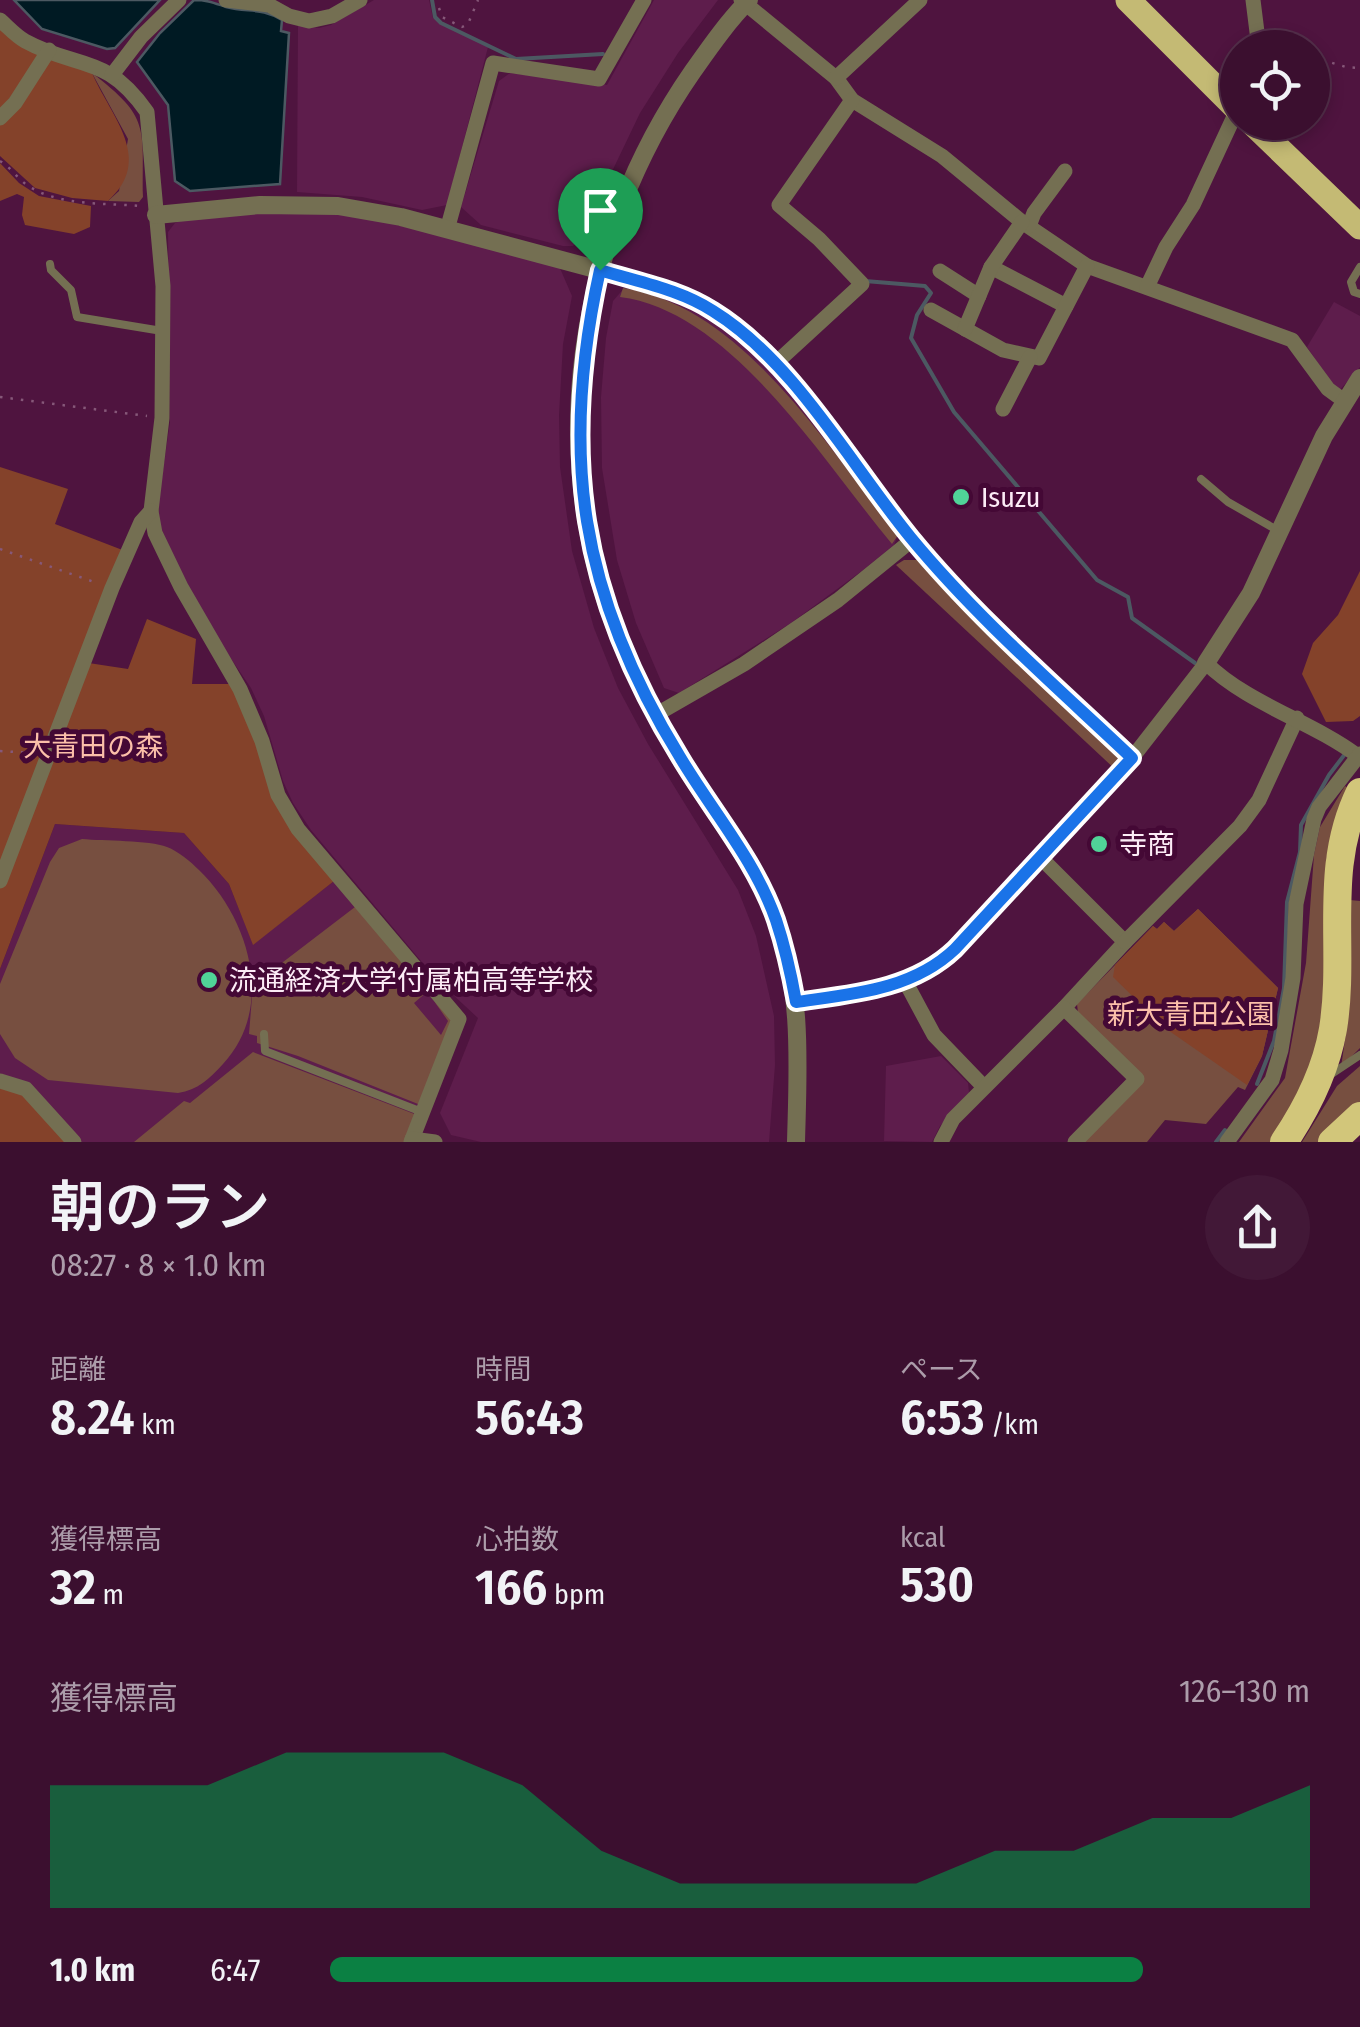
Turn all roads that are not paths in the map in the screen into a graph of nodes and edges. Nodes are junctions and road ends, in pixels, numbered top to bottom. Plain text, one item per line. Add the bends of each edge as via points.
1 (178, 0) edge
2 (226, 0) edge
3 (360, 0) edge
4 (644, 0) edge
5 (920, 0) edge
6 (1128, 0) edge
7 (1152, 0) edge
8 (1254, 0) edge
9 (271, 2) edge
10 (745, 2) edge
11 (0, 20) edge
12 (1257, 30) edge
13 (49, 50) junction
14 (1220, 70) edge
15 (112, 75) junction
16 (836, 78) junction
17 (1220, 92) edge
18 (852, 100) junction
19 (0, 118) edge
20 (1223, 140) edge
21 (1270, 140) edge
22 (1292, 140) edge
23 (1065, 171) dead end
24 (1360, 204) edge
25 (156, 211) junction
26 (1026, 224) junction
27 (1360, 226) edge
28 (447, 230) junction
29 (50, 264) dead end
30 (1087, 266) junction
31 (991, 267) junction
32 (1360, 267) edge
33 (600, 270) junction
34 (940, 271) dead end
35 (1148, 288) junction
36 (1360, 294) edge
37 (979, 296) junction
38 (1066, 306) junction
39 (931, 310) dead end
40 (964, 329) junction
41 (162, 331) junction
42 (1030, 358) junction
43 (776, 362) junction
44 (1355, 388) edge
45 (1003, 409) dead end
46 (1201, 479) dead end
47 (150, 511) junction
48 (1281, 532) junction
49 (912, 540) junction
50 (1206, 663) junction
51 (656, 714) junction
52 (1297, 718) junction
53 (1359, 755) edge
54 (1132, 758) junction
55 (1360, 792) edge
56 (1039, 856) junction
57 (0, 880) edge
58 (1126, 942) junction
59 (905, 981) junction
60 (796, 1002) junction
61 (1064, 1008) junction
62 (264, 1034) dead end
63 (1360, 1055) edge
64 (1320, 1073) junction
65 (0, 1081) edge
66 (984, 1087) junction
67 (423, 1112) junction
68 (1360, 1116) edge
69 (412, 1140) edge
70 (74, 1142) edge
71 (435, 1142) edge
72 (796, 1142) edge
73 (941, 1142) edge
74 (1075, 1142) edge
75 (1227, 1142) edge
76 (1284, 1142) edge
77 (1332, 1142) edge

1 - 15 street
2 - 9 street
3 - 9 street via 310,20 289,16
4 - 28 street via 600,79 493,63
5 - 16 street
6 - 17 highway
7 - 14 highway
8 - 12 street
10 - 16 street
10 - 33 street via 662,120 621,202
11 - 13 street via 23,40
13 - 15 street
13 - 19 street
15 - 25 street via 147,112
16 - 18 street
18 - 26 street via 942,156
18 - 43 street via 779,205 862,284
20 - 35 street
21 - 27 highway
22 - 24 highway
23 - 26 street
25 - 28 street via 338,206
25 - 41 street
26 - 30 street
26 - 31 street
28 - 33 street
29 - 41 lane via 72,290 77,316
30 - 35 street
30 - 38 street
31 - 37 street
31 - 38 street
32 - 36 lane via 1351,282
33 - 43 street via 712,310
33 - 51 street via 582,362 582,489 605,601
34 - 37 street
35 - 44 street via 1292,340 1328,390
37 - 40 street
38 - 42 street via 1039,358
39 - 40 street
40 - 42 street
41 - 47 street via 162,418
42 - 45 street
43 - 49 street
44 - 48 street via 1324,436
46 - 48 lane
47 - 57 street via 112,588
47 - 67 street via 160,548 240,690 278,795 298,830 458,1019
48 - 50 street
49 - 51 street via 744,664
49 - 54 street
50 - 52 street
50 - 54 street
51 - 60 street via 765,894
52 - 53 street
52 - 58 street via 1240,826
53 - 75 street via 1314,819 1296,904 1292,988 1276,1070
54 - 56 street
55 - 64 highway via 1336,870 1336,999
56 - 58 street
56 - 59 street via 946,958
58 - 61 street
59 - 60 street
59 - 66 street via 934,1035
60 - 72 street
61 - 66 street
61 - 74 street via 1137,1079
62 - 67 lane via 265,1051
63 - 64 lane via 1332,1076
64 - 76 highway
65 - 70 street via 26,1088
66 - 73 street
67 - 69 street
68 - 77 highway
69 - 71 street

